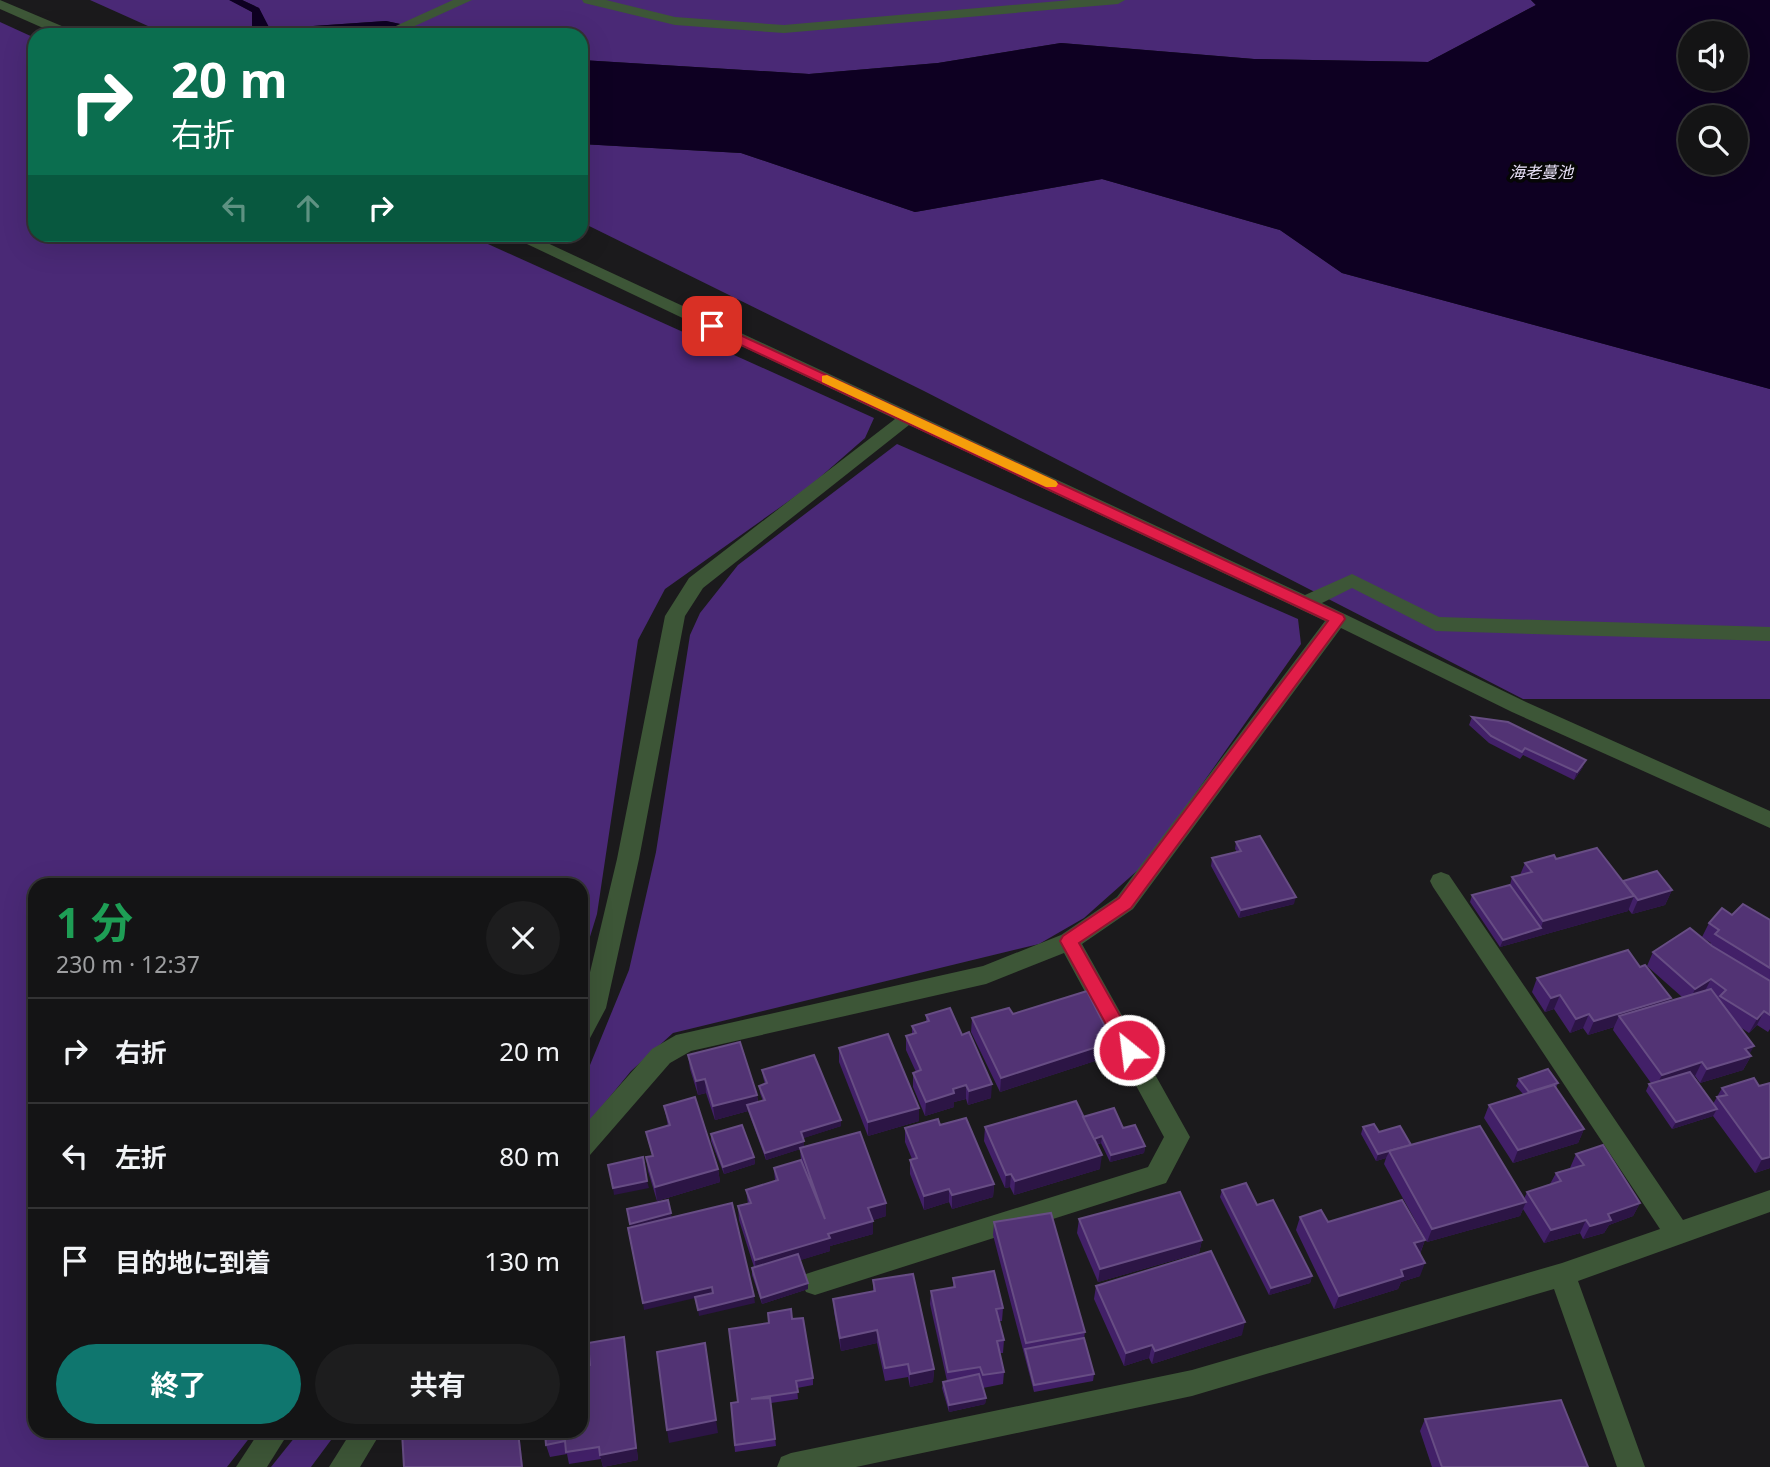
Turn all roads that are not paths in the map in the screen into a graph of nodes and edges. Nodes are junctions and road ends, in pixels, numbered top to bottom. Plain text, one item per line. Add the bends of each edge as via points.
1 (465, 0) edge
2 (589, 0) edge
3 (1118, 0) edge
4 (0, 5) edge
5 (54, 28) edge
6 (401, 28) edge
7 (531, 242) edge
8 (909, 417) junction
9 (1305, 603) junction
10 (1337, 619) junction
11 (1770, 634) edge
12 (1770, 820) edge
13 (1441, 881) dead end
14 (1069, 941) junction
15 (588, 1020) edge
16 (588, 1139) edge
17 (1770, 1201) edge
18 (1678, 1234) junction
19 (1562, 1275) junction
20 (815, 1283) dead end
21 (271, 1438) edge
22 (363, 1438) edge
23 (250, 1467) edge
24 (343, 1467) edge
25 (791, 1467) edge
26 (1631, 1467) edge

1 - 6 street
2 - 3 street via 675,21 784,29
4 - 5 street
7 - 8 street
8 - 9 street
8 - 15 street via 696,583 675,616 628,859
9 - 10 street
9 - 11 street via 1352,580 1436,624
10 - 12 street
10 - 14 street via 1125,903
13 - 18 street
14 - 16 street via 986,975 685,1042 660,1056
14 - 20 street via 1177,1137 1157,1175
17 - 18 street
18 - 19 street
19 - 25 street via 1192,1383
19 - 26 street
21 - 23 street
22 - 24 street

